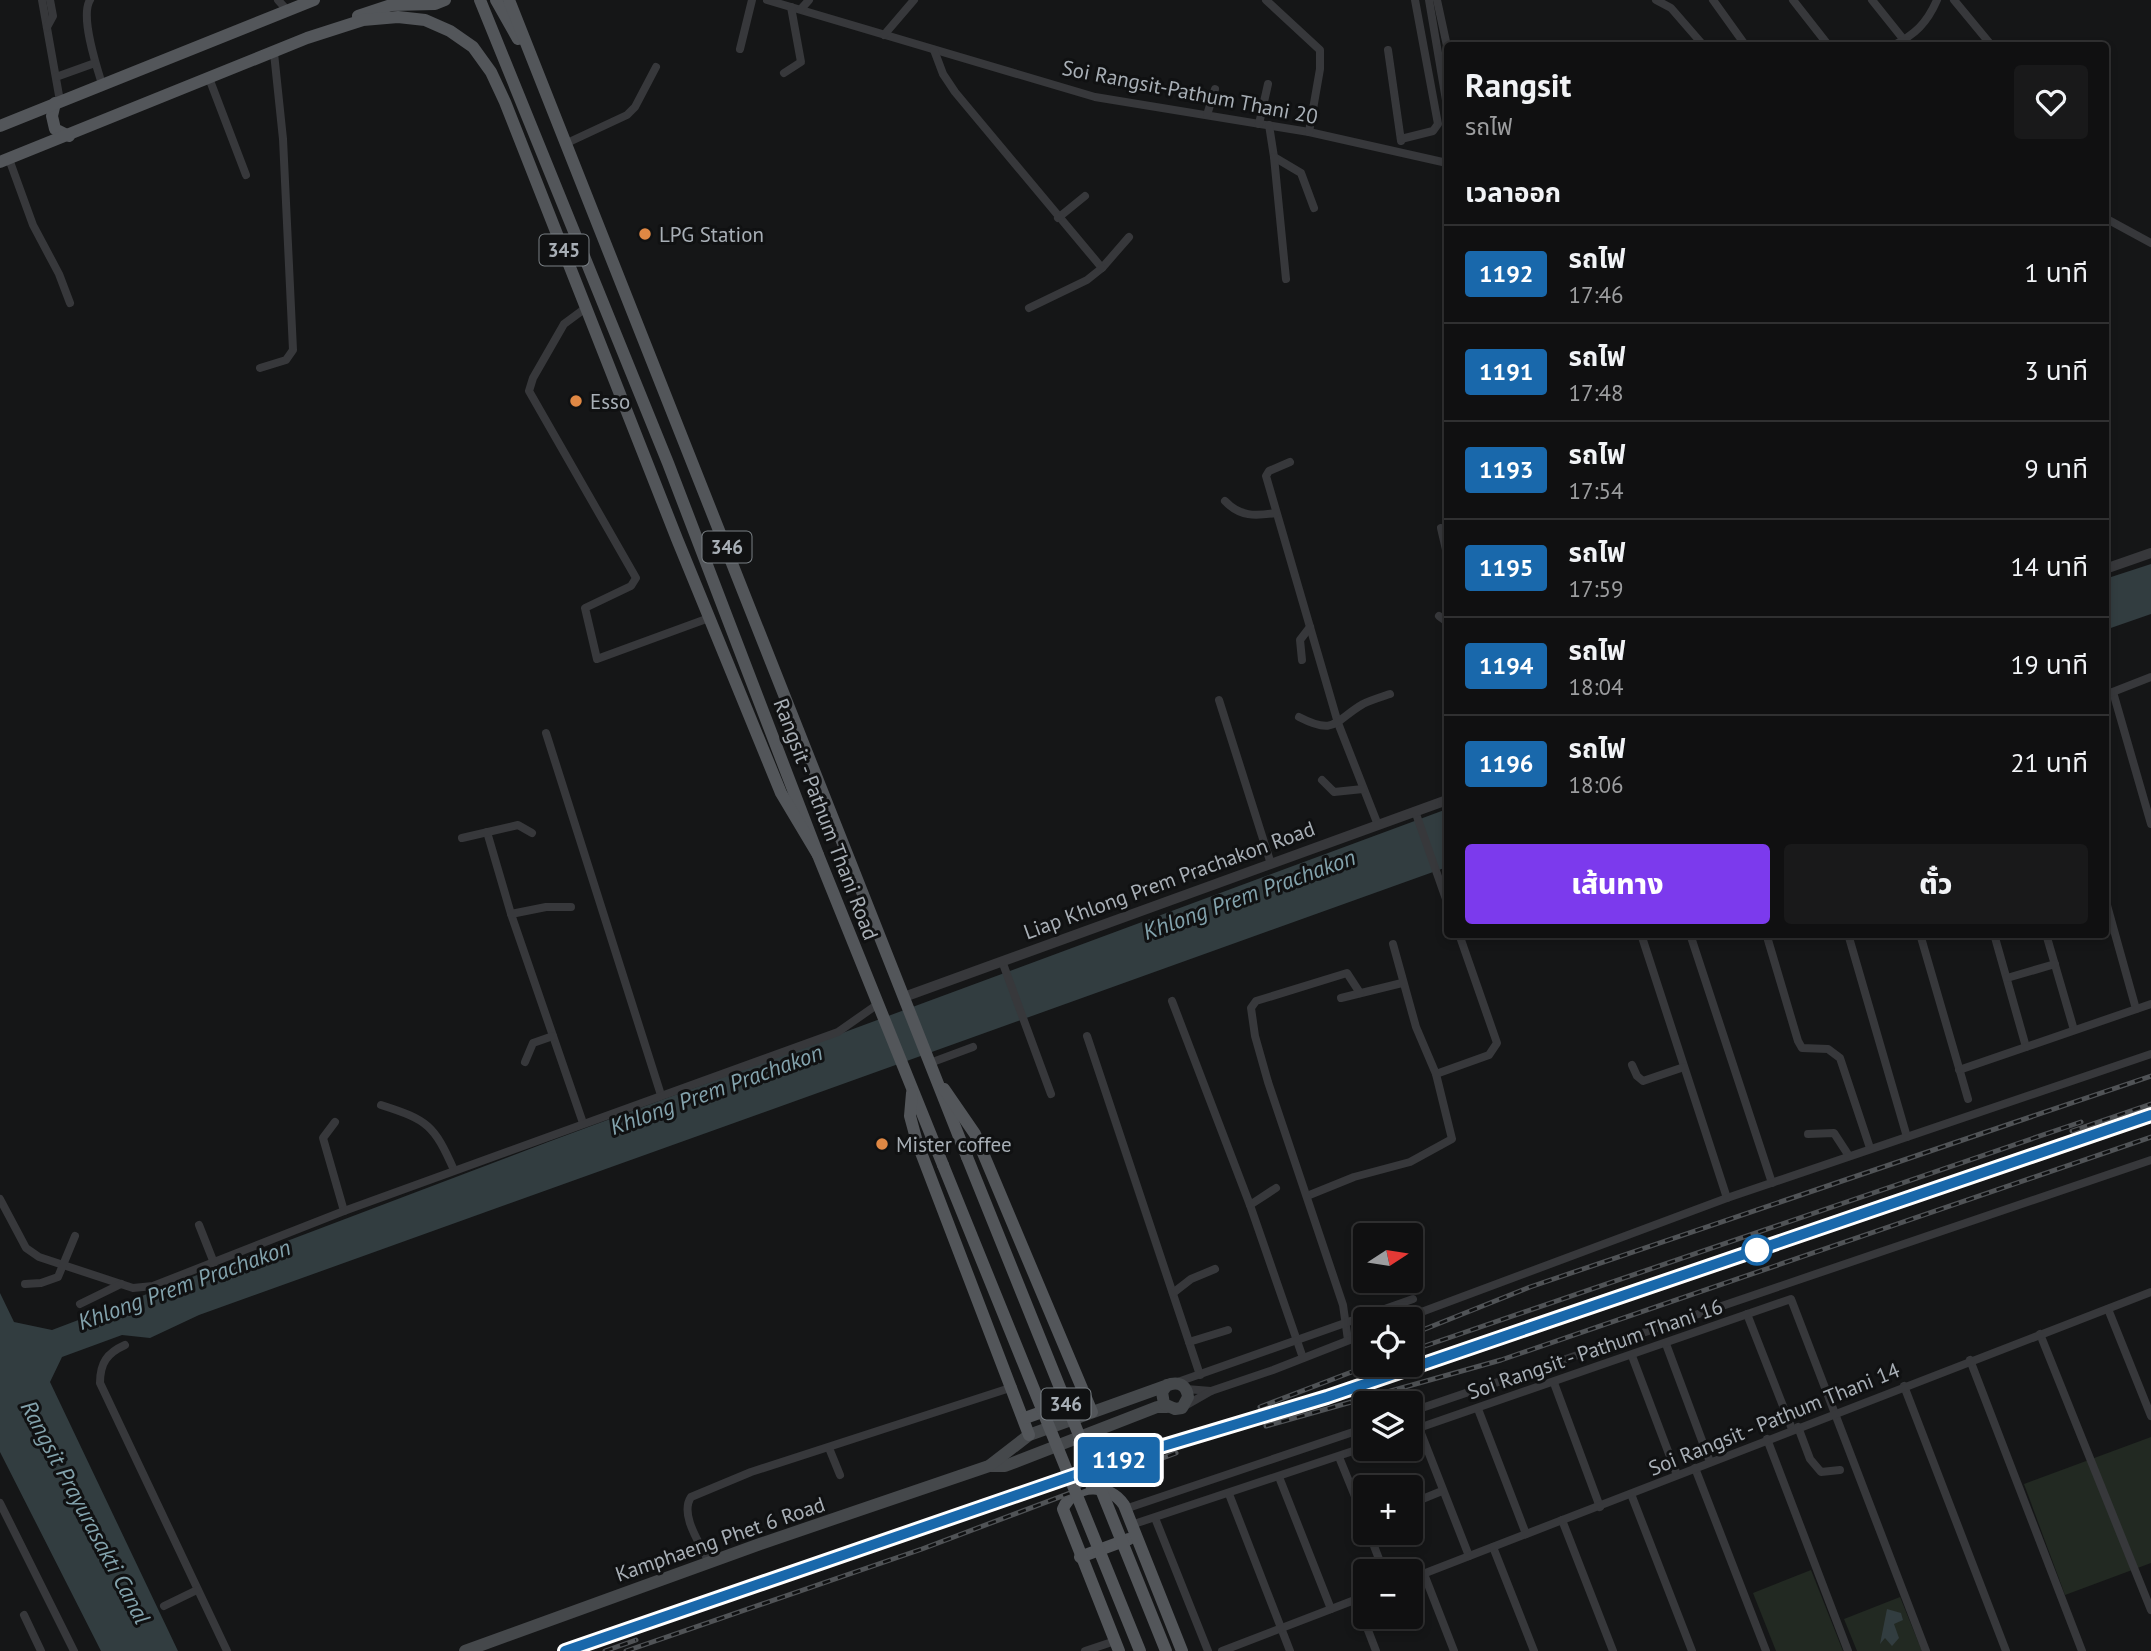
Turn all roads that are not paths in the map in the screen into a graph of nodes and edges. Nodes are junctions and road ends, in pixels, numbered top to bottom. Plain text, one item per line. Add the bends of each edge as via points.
1 (42, 0) edge
2 (50, 0) edge
3 (90, 0) edge
4 (314, 0) edge
5 (445, 0) edge
6 (480, 0) edge
7 (496, 0) edge
8 (509, 0) edge
9 (752, 0) edge
10 (767, 0) edge
11 (808, 0) edge
12 (914, 0) edge
13 (1266, 0) edge
14 (1415, 0) edge
15 (1429, 0) edge
16 (1437, 0) edge
17 (1656, 0) edge
18 (1713, 0) edge
19 (1793, 0) edge
20 (1872, 0) edge
21 (1937, 0) edge
22 (1954, 0) edge
23 (283, 5) edge
24 (791, 7) junction
25 (801, 9) junction
26 (47, 27) junction
27 (884, 35) junction
28 (307, 38) junction
29 (1907, 38) junction
30 (1701, 42) edge
31 (1743, 42) edge
32 (1826, 42) edge
33 (1900, 42) edge
34 (1912, 42) edge
35 (1989, 42) edge
36 (740, 49) dead end
37 (1444, 49) edge
38 (934, 50) junction
39 (1388, 50) dead end
40 (274, 53) junction
41 (95, 63) junction
42 (656, 66) dead end
43 (784, 73) dead end
44 (56, 77) junction
45 (209, 78) junction
46 (102, 84) junction
47 (1269, 84) dead end
48 (545, 88) junction
49 (1214, 89) dead end
50 (58, 102) junction
51 (1207, 115) junction
52 (1259, 124) junction
53 (0, 125) edge
54 (1269, 125) junction
55 (1309, 132) junction
56 (69, 136) junction
57 (1401, 139) junction
58 (567, 143) junction
59 (1401, 151) junction
60 (1274, 157) junction
61 (5, 160) edge
62 (1444, 162) edge
63 (246, 175) dead end
64 (1086, 196) dead end
65 (1314, 208) dead end
66 (1058, 218) junction
67 (2109, 220) edge
68 (1129, 237) dead end
69 (2151, 243) edge
70 (1102, 268) junction
71 (1286, 279) dead end
72 (70, 303) dead end
73 (587, 307) junction
74 (1030, 308) dead end
75 (260, 368) dead end
76 (1290, 462) dead end
77 (1225, 501) dead end
78 (1276, 513) junction
79 (1441, 528) dead end
80 (1444, 541) edge
81 (2151, 553) edge
82 (2109, 568) edge
83 (1439, 616) dead end
84 (709, 618) junction
85 (1444, 620) edge
86 (1310, 627) junction
87 (1301, 660) dead end
88 (2151, 677) edge
89 (2109, 693) edge
90 (1390, 694) dead end
91 (1219, 700) dead end
92 (1299, 717) dead end
93 (1338, 723) junction
94 (546, 733) dead end
95 (1322, 780) dead end
96 (1363, 789) junction
97 (1444, 801) edge
98 (1416, 814) junction
99 (2151, 824) edge
100 (1378, 825) junction
101 (488, 832) junction
102 (532, 833) dead end
103 (462, 838) dead end
104 (818, 855) junction
105 (1271, 864) junction
106 (1444, 894) edge
107 (571, 907) dead end
108 (2109, 912) edge
109 (512, 915) junction
110 (1460, 938) edge
111 (1642, 938) edge
112 (1691, 938) edge
113 (1849, 938) edge
114 (1921, 938) edge
115 (1995, 938) edge
116 (2047, 938) edge
117 (1768, 940) dead end
118 (1393, 944) dead end
119 (1003, 963) junction
120 (2054, 964) junction
121 (2007, 978) junction
122 (1402, 984) junction
123 (1360, 993) junction
124 (1341, 998) dead end
125 (906, 1001) junction
126 (1172, 1001) dead end
127 (2151, 1004) edge
128 (2136, 1009) junction
129 (880, 1010) junction
130 (2074, 1030) junction
131 (553, 1036) junction
132 (1087, 1036) dead end
133 (973, 1047) dead end
134 (2026, 1047) junction
135 (2151, 1054) edge
136 (929, 1061) junction
137 (525, 1062) dead end
138 (1632, 1065) dead end
139 (1684, 1068) junction
140 (1959, 1070) junction
141 (1436, 1074) junction
142 (935, 1077) junction
143 (912, 1090) junction
144 (1051, 1094) dead end
145 (661, 1096) junction
146 (1968, 1099) dead end
147 (381, 1105) dead end
148 (335, 1122) dead end
149 (583, 1123) junction
150 (1808, 1134) dead end
151 (1907, 1137) junction
152 (1870, 1148) junction
153 (1849, 1156) junction
154 (2151, 1160) edge
155 (454, 1170) junction
156 (1772, 1183) junction
157 (1276, 1188) dead end
158 (1307, 1196) junction
159 (1727, 1198) junction
160 (0, 1199) edge
161 (1250, 1205) junction
162 (344, 1211) junction
163 (199, 1225) dead end
164 (75, 1236) dead end
165 (214, 1263) junction
166 (64, 1265) junction
167 (1215, 1269) dead end
168 (25, 1284) dead end
169 (121, 1284) junction
170 (1173, 1293) junction
171 (2151, 1293) edge
172 (1413, 1299) dead end
173 (80, 1304) dead end
174 (2108, 1308) junction
175 (1423, 1311) edge
176 (1748, 1314) junction
177 (1345, 1324) junction
178 (1228, 1330) dead end
179 (2040, 1334) junction
180 (1353, 1338) edge
181 (1348, 1340) junction
182 (1189, 1342) junction
183 (1298, 1342) junction
184 (1666, 1344) junction
185 (125, 1345) dead end
186 (1632, 1356) junction
187 (1303, 1358) junction
188 (1970, 1360) junction
189 (1200, 1375) junction
190 (1554, 1383) junction
191 (1176, 1386) junction
192 (1904, 1386) junction
193 (1013, 1387) junction
194 (1211, 1391) junction
195 (1084, 1397) junction
196 (1167, 1407) junction
197 (1182, 1408) junction
198 (1423, 1408) edge
199 (1478, 1409) junction
200 (1092, 1412) junction
201 (1836, 1412) junction
202 (2151, 1416) edge
203 (1025, 1418) junction
204 (1423, 1427) edge
205 (1795, 1428) junction
206 (1353, 1432) edge
207 (1030, 1435) junction
208 (1767, 1439) junction
209 (828, 1448) junction
210 (1423, 1448) edge
211 (1353, 1452) edge
212 (1339, 1457) junction
213 (1710, 1462) junction
214 (989, 1466) junction
215 (1695, 1468) junction
216 (1840, 1470) dead end
217 (840, 1475) dead end
218 (1677, 1475) junction
219 (1279, 1477) junction
220 (1353, 1491) edge
221 (1442, 1491) junction
222 (1229, 1494) junction
223 (1631, 1494) junction
224 (1423, 1499) edge
225 (0, 1503) edge
226 (1600, 1507) junction
227 (1125, 1509) junction
228 (1155, 1518) junction
229 (1562, 1520) junction
230 (1134, 1531) junction
231 (1526, 1534) junction
232 (1493, 1547) junction
233 (1469, 1556) junction
234 (1080, 1557) junction
235 (709, 1562) junction
236 (1424, 1574) joint
237 (197, 1590) junction
238 (1353, 1600) edge
239 (164, 1606) dead end
240 (1331, 1609) junction
241 (2151, 1609) edge
242 (24, 1615) dead end
243 (1281, 1629) junction
244 (1370, 1629) edge
245 (1117, 1646) edge
246 (41, 1651) edge
247 (74, 1651) edge
248 (227, 1651) edge
249 (465, 1651) edge
250 (1085, 1651) edge
251 (1139, 1651) edge
252 (1166, 1651) edge
253 (1182, 1651) edge
254 (1208, 1651) edge
255 (1222, 1651) edge
256 (1290, 1651) edge
257 (1376, 1651) edge
258 (1454, 1651) edge
259 (1534, 1651) edge
260 (1613, 1651) edge
261 (1692, 1651) edge
262 (1766, 1651) edge
263 (1848, 1651) edge
264 (1926, 1651) edge
265 (2006, 1651) edge
266 (2082, 1651) edge

1 - 26 street
2 - 26 street via 53,16
3 - 41 street via 86,8
4 - 23 main road
5 - 28 main road via 378,8
6 - 104 main road, Rangsit - Pathum Thani Road / 346 via 678,489
7 - 48 main road
8 - 48 main road, Rangsit - Pathum Thani Road / 346
9 - 36 street
10 - 24 street, Soi Rangsit-Pathum Thani 20
11 - 25 street
12 - 27 street
13 - 55 street via 1320,50
14 - 57 street via 1438,124 1433,131
15 - 37 street
16 - 37 street
17 - 30 street via 1671,8
18 - 31 street
19 - 32 street
20 - 29 street
21 - 29 street via 1927,21
22 - 35 street
23 - 46 main road
24 - 25 street, Soi Rangsit-Pathum Thani 20
24 - 43 street via 801,62
25 - 27 street, Soi Rangsit-Pathum Thani 20
26 - 44 street
27 - 38 street, Soi Rangsit-Pathum Thani 20
28 - 40 main road, 345
28 - 73 main road, 345 via 363,20 398,17 425,20 473,47 505,102
29 - 33 street
29 - 34 street
38 - 51 street, Soi Rangsit-Pathum Thani 20 via 1088,95
38 - 66 street via 948,83
39 - 57 street
40 - 45 main road, 345
40 - 75 street via 293,350 286,360
41 - 44 street
41 - 46 street
42 - 58 street via 627,115
44 - 50 street
45 - 56 main road, 345
45 - 63 street
46 - 50 main road
47 - 52 street
48 - 58 main road, Rangsit - Pathum Thani Road / 346
49 - 51 street
50 - 53 main road
50 - 56 main road via 52,123 59,133
51 - 52 street, Soi Rangsit-Pathum Thani 20
52 - 54 street, Soi Rangsit-Pathum Thani 20
54 - 55 street, Soi Rangsit-Pathum Thani 20
54 - 60 street
55 - 59 street, Soi Rangsit-Pathum Thani 20
56 - 61 main road, 345
57 - 59 street
58 - 125 main road, Rangsit - Pathum Thani Road / 346
59 - 62 street, Soi Rangsit-Pathum Thani 20
60 - 65 street via 1301,173
60 - 71 street
61 - 72 street
64 - 66 street
66 - 70 street
67 - 69 street
68 - 70 street
70 - 74 street
73 - 84 main road, 345
73 - 84 street via 564,324 529,391 636,578 631,586 585,607 597,659
76 - 78 street via 1267,473
77 - 78 street via 1235,512
78 - 86 street
79 - 80 street
81 - 82 street
83 - 85 street
84 - 104 main road, 345 via 781,793
86 - 87 street via 1300,640
86 - 93 street
88 - 89 street
89 - 99 street
90 - 93 street via 1363,705
91 - 105 street
92 - 93 street via 1320,727
93 - 96 street
94 - 145 street
95 - 96 street via 1334,792
96 - 100 street
97 - 98 street, Liap Khlong Prem Prachakon Road
98 - 100 street, Liap Khlong Prem Prachakon Road
98 - 106 street
100 - 105 street, Liap Khlong Prem Prachakon Road
101 - 102 street via 518,825
101 - 103 street
101 - 109 street
104 - 129 main road, Rangsit - Pathum Thani Road / 346
105 - 119 street, Liap Khlong Prem Prachakon Road
107 - 109 street
108 - 128 street
109 - 131 street
110 - 141 street via 1497,1043 1489,1055
111 - 139 street
112 - 156 street
113 - 151 street
114 - 140 street
115 - 121 street
116 - 120 street
117 - 152 street via 1798,1041 1802,1048 1828,1049 1840,1058
118 - 122 street
119 - 125 street, Liap Khlong Prem Prachakon Road
119 - 144 street
120 - 121 street
120 - 130 street
121 - 134 street
122 - 123 street
122 - 141 street
123 - 124 street
123 - 158 street via 1347,973 1256,1001 1251,1008 1268,1082
125 - 136 main road, Rangsit - Pathum Thani Road / 346
126 - 161 street
127 - 128 street
128 - 130 street
129 - 143 main road, Rangsit - Pathum Thani Road / 346
129 - 145 street via 838,1032
130 - 134 street
131 - 137 street via 533,1043
131 - 149 street
132 - 170 street
133 - 136 street
134 - 140 street
135 - 151 street
136 - 142 main road, Rangsit - Pathum Thani Road / 346
138 - 139 street via 1643,1081
139 - 159 street
140 - 146 street
141 - 158 street via 1452,1139 1410,1162
142 - 195 main road via 975,1134
142 - 252 main road, Rangsit - Pathum Thani Road / 346, bridge
143 - 193 main road via 910,1116 916,1142
143 - 251 main road, Rangsit - Pathum Thani Road / 346, bridge
145 - 149 street
147 - 155 street via 421,1119 430,1127
148 - 162 street via 323,1138
149 - 155 street
150 - 153 street via 1834,1133
151 - 152 street
152 - 153 street
153 - 156 street
154 - 198 street
155 - 162 street
156 - 159 street
157 - 161 street
158 - 177 street
159 - 175 street
160 - 166 street via 26,1248
161 - 183 street
162 - 165 street
163 - 165 street
164 - 166 street
165 - 169 street via 153,1286
166 - 168 street via 52,1281
166 - 169 street
167 - 170 street
169 - 173 street
170 - 182 street
171 - 174 street, Soi Rangsit - Pathum Thani 14
172 - 177 street
174 - 179 street, Soi Rangsit - Pathum Thani 14
174 - 202 street
176 - 184 street, Soi Rangsit - Pathum Thani 16
176 - 201 street, Soi Rangsit - Pathum Thani 16 via 1791,1298
176 - 205 street
177 - 181 street
177 - 183 street
178 - 182 street
179 - 188 street, Soi Rangsit - Pathum Thani 14
179 - 241 street
180 - 181 street
181 - 187 street
182 - 189 street
183 - 187 street
183 - 189 street
184 - 186 street, Soi Rangsit - Pathum Thani 16
184 - 213 street
185 - 237 street via 105,1359 100,1383
186 - 190 street, Soi Rangsit - Pathum Thani 16
186 - 218 street
187 - 194 street
188 - 192 street, Soi Rangsit - Pathum Thani 14
188 - 266 street
189 - 191 street
190 - 199 street, Soi Rangsit - Pathum Thani 16
190 - 226 street
191 - 194 street
191 - 196 main road via 1162,1396
191 - 197 main road via 1188,1397
191 - 200 main road, Kamphaeng Phet 6 Road
192 - 201 street, Soi Rangsit - Pathum Thani 14
192 - 265 street
193 - 203 main road
193 - 209 street
194 - 197 street
195 - 200 main road
195 - 203 main road
196 - 197 main road, Kamphaeng Phet 6 Road
196 - 214 main road, Kamphaeng Phet 6 Road via 1005,1466
199 - 204 street, Soi Rangsit - Pathum Thani 16
199 - 231 street
200 - 207 main road, Kamphaeng Phet 6 Road
201 - 205 street, Soi Rangsit - Pathum Thani 14
201 - 264 street
203 - 207 main road
205 - 208 street, Soi Rangsit - Pathum Thani 14
205 - 216 street via 1821,1472
206 - 227 street
207 - 214 main road, Kamphaeng Phet 6 Road
208 - 213 street, Soi Rangsit - Pathum Thani 14
208 - 263 street
209 - 217 street
209 - 235 street via 691,1497 688,1516
210 - 221 street
211 - 212 street
212 - 219 street
212 - 220 street
213 - 215 street, Soi Rangsit - Pathum Thani 14
214 - 235 main road, Kamphaeng Phet 6 Road
215 - 218 street, Soi Rangsit - Pathum Thani 14
215 - 262 street
218 - 223 street, Soi Rangsit - Pathum Thani 14
219 - 222 street
219 - 240 street
221 - 224 street
221 - 233 street
222 - 228 street
222 - 243 street
223 - 226 street, Soi Rangsit - Pathum Thani 14
223 - 261 street
225 - 247 street
226 - 229 street, Soi Rangsit - Pathum Thani 14
227 - 230 main road
227 - 234 main road via 1117,1495 1104,1488 1083,1491 1066,1502 1065,1518
228 - 230 street
228 - 254 street
229 - 231 street, Soi Rangsit - Pathum Thani 14
229 - 260 street
230 - 234 main road
230 - 253 main road
231 - 232 street, Soi Rangsit - Pathum Thani 14
232 - 233 street, Soi Rangsit - Pathum Thani 14
232 - 259 street
233 - 236 street, Soi Rangsit - Pathum Thani 14
234 - 245 main road
235 - 249 main road, Kamphaeng Phet 6 Road
236 - 258 street
237 - 239 street
237 - 248 street
238 - 240 street
240 - 243 street
242 - 246 street
243 - 255 street
243 - 256 street
244 - 257 street
245 - 250 street

